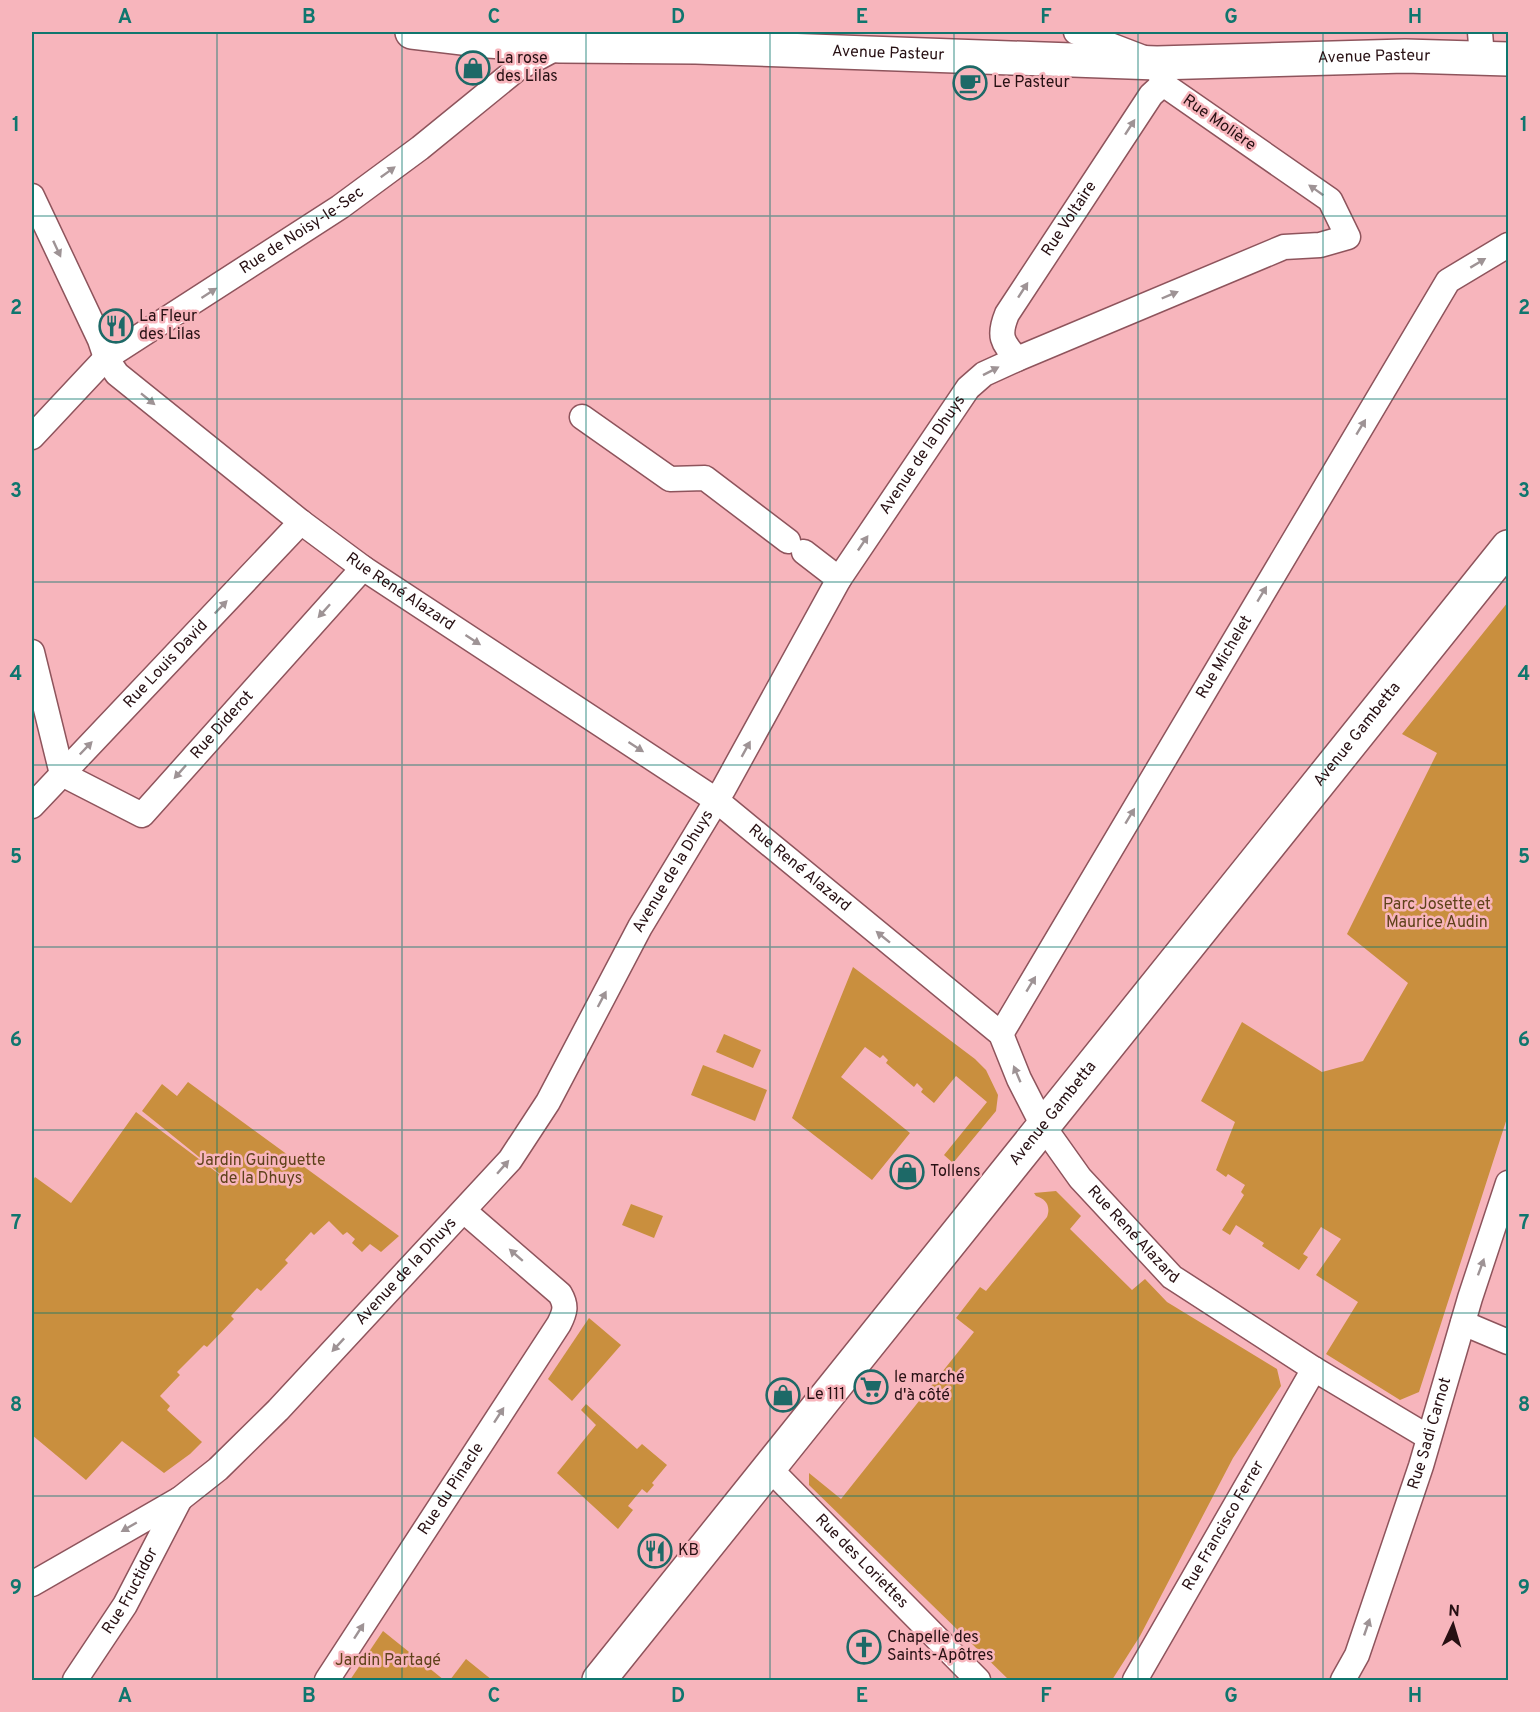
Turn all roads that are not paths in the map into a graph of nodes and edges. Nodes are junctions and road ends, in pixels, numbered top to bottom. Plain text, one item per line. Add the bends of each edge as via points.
1 (412, 32) edge
2 (1076, 32) edge
3 (569, 39) edge
4 (1490, 50) edge
5 (1160, 74) junction
6 (32, 196) edge
7 (1348, 237) joint
8 (1509, 245) edge
9 (106, 358) junction
10 (1017, 359) junction
11 (582, 417) dead end
12 (32, 437) edge
13 (302, 522) junction
14 (1509, 547) edge
15 (363, 568) junction
16 (839, 579) junction
17 (32, 652) edge
18 (62, 774) junction
19 (716, 800) junction
20 (32, 806) edge
21 (1001, 1034) junction
22 (1043, 1126) junction
23 (1509, 1184) edge
24 (464, 1211) junction
25 (1463, 1323) junction
26 (1509, 1342) edge
27 (1314, 1369) junction
28 (1428, 1437) junction
29 (770, 1470) junction
30 (180, 1499) junction
31 (32, 1584) edge
32 (75, 1680) edge
33 (327, 1680) edge
34 (598, 1680) edge
35 (978, 1680) edge
36 (1135, 1680) edge
37 (1343, 1680) edge

1 - 3 main road, Avenue Pasteur via 488,41
2 - 5 street, Rue Molière
3 - 5 main road, Avenue Pasteur
9 -> 3 street, Rue de Noisy-le-Sec via 340,207 517,69
4 - 5 main road, Avenue Pasteur
7 -> 5 street, Rue Molière via 1330,200
10 -> 5 street, Rue Voltaire via 1004,345 1001,330 1007,314 1151,95
6 -> 9 street, Rue René Alazard
10 -> 7 street, Avenue de la Dhuys via 1284,247 1320,245
21 -> 8 street, Rue Michelet via 1448,281
9 - 12 street, Rue de Noisy-le-Sec
9 -> 13 street, Rue René Alazard via 117,374
16 -> 10 street, Avenue de la Dhuys via 968,388 984,374
11 - 16 street via 670,479 705,478
13 - 15 street, Rue René Alazard
18 -> 13 street, Rue Louis David
14 - 22 main road, Avenue Gambetta
15 -> 18 street, Rue Diderot via 142,815
15 -> 19 street, Rue René Alazard
19 -> 16 street, Avenue de la Dhuys
17 - 18 street
18 - 20 street, Rue Louis David
21 -> 19 street, Rue René Alazard
24 -> 19 street, Avenue de la Dhuys via 510,1160 548,1102 640,927
22 -> 21 street, Rue René Alazard
22 - 27 street, Rue René Alazard via 1080,1178 1172,1277
22 - 29 main road, Avenue Gambetta
25 -> 23 street, Rue Sadi Carnot
24 -> 30 street, Avenue de la Dhuys via 278,1410 218,1469
33 -> 24 street, Rue du Pinacle via 559,1324 565,1306 560,1294
25 - 26 street
25 - 28 street, Rue Sadi Carnot
27 - 28 street, Rue René Alazard
27 - 36 street, Rue Francisco Ferrer
37 -> 28 street, Rue Sadi Carnot via 1357,1655
29 - 34 main road, Avenue Gambetta
29 - 35 street, Rue des Loriettes
30 -> 31 street, Avenue de la Dhuys
30 - 32 street, Rue Fructidor via 125,1605

